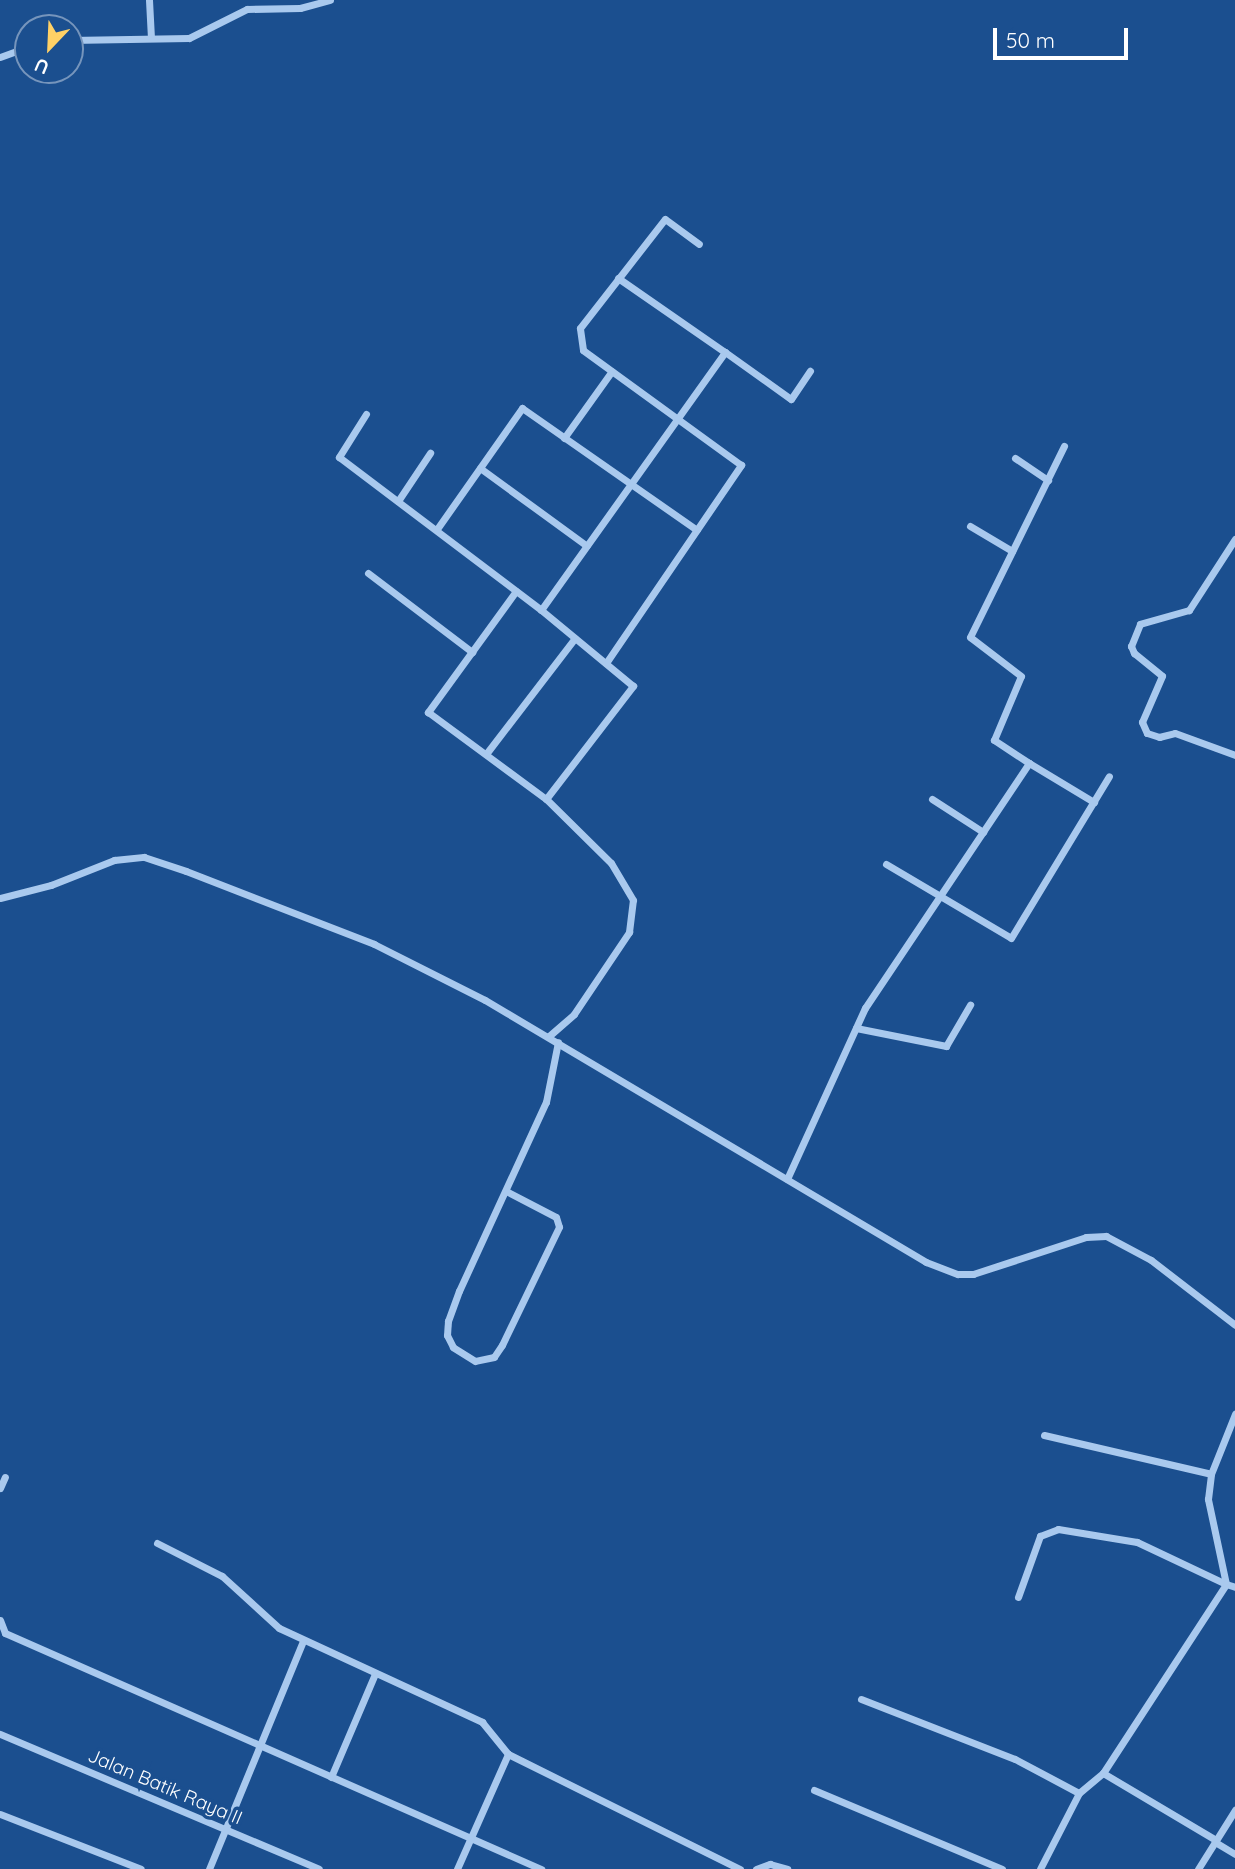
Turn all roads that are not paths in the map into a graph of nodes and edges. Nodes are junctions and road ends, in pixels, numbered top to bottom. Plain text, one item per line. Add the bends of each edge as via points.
1 (149, 0) edge
2 (330, 0) edge
3 (151, 37) junction
4 (84, 39) edge
5 (699, 244) dead end
6 (618, 278) junction
7 (725, 352) junction
8 (810, 370) dead end
9 (612, 371) junction
10 (366, 414) dead end
11 (678, 419) junction
12 (564, 438) junction
13 (1064, 446) dead end
14 (430, 453) dead end
15 (1015, 458) dead end
16 (480, 468) junction
17 (1048, 480) junction
18 (630, 486) junction
19 (398, 501) junction
20 (970, 526) dead end
21 (437, 529) junction
22 (697, 530) junction
23 (1235, 539) edge
24 (587, 546) junction
25 (1012, 551) junction
26 (368, 573) dead end
27 (516, 591) junction
28 (541, 610) junction
29 (575, 638) junction
30 (472, 652) junction
31 (606, 663) junction
32 (486, 754) junction
33 (1235, 755) edge
34 (1029, 763) junction
35 (1109, 776) dead end
36 (545, 799) junction
37 (932, 799) dead end
38 (1094, 802) junction
39 (983, 832) junction
40 (886, 864) dead end
41 (940, 896) junction
42 (0, 898) edge
43 (970, 1004) dead end
44 (856, 1028) junction
45 (549, 1036) junction
46 (558, 1042) junction
47 (787, 1179) junction
48 (506, 1191) junction
49 (1235, 1325) edge
50 (1235, 1414) edge
51 (1044, 1435) dead end
52 (1212, 1474) junction
53 (5, 1477) dead end
54 (0, 1488) edge
55 (157, 1543) dead end
56 (1226, 1584) junction
57 (1235, 1587) edge
58 (1018, 1597) dead end
59 (0, 1620) edge
60 (303, 1642) junction
61 (375, 1674) junction
62 (861, 1699) dead end
63 (0, 1734) edge
64 (259, 1745) junction
65 (508, 1754) junction
66 (1103, 1773) junction
67 (331, 1777) junction
68 (814, 1790) dead end
69 (1079, 1793) junction
70 (1235, 1810) edge
71 (0, 1814) edge
72 (226, 1830) junction
73 (472, 1838) junction
74 (1216, 1841) junction
75 (1235, 1854) edge
76 (141, 1869) edge
77 (209, 1869) edge
78 (319, 1869) edge
79 (457, 1869) edge
80 (541, 1869) edge
81 (740, 1869) edge
82 (757, 1869) edge
83 (787, 1869) edge
84 (1002, 1869) edge
85 (1040, 1869) edge
86 (1198, 1869) edge

1 - 3 street
2 - 3 street via 316,6 247,9 189,38
3 - 4 street
5 - 6 street via 664,219
6 - 7 street
6 - 9 street via 580,328 583,350
7 - 8 street via 791,399
7 - 11 street
9 - 11 street
9 - 12 street
10 - 19 street via 339,457
11 - 18 street
11 - 22 street via 741,465
12 - 16 street via 522,408
12 - 18 street
13 - 17 street
14 - 19 street
15 - 17 street
16 - 21 street
16 - 24 street
17 - 25 street
18 - 22 street
18 - 24 street
19 - 21 street
20 - 25 street
21 - 27 street
22 - 31 street
23 - 33 street via 1189,610 1140,624 1131,646 1162,676 1143,722 1147,733 1159,737 1175,733
24 - 28 street
25 - 34 street via 970,637 1021,676 994,740
26 - 30 street
27 - 28 street
27 - 30 street
28 - 29 street
29 - 31 street
29 - 32 street
30 - 32 street via 428,712
31 - 36 street via 633,686
32 - 36 street
34 - 38 street
34 - 39 street
35 - 38 street
36 - 45 street via 611,863 633,900 629,932 574,1014
37 - 39 street
38 - 41 street via 1011,938
39 - 41 street
40 - 41 street
41 - 44 street
42 - 45 street via 51,885 114,860 144,857 374,944
43 - 44 street via 946,1046
44 - 47 street
45 - 46 street
46 - 47 street
46 - 48 street via 545,1102
47 - 49 street via 926,1262 958,1274 986,1271 1086,1237 1115,1239 1151,1260
48 - 48 street via 448,1321 447,1335 453,1347 475,1361 494,1357 502,1345 559,1227 556,1217
50 - 52 street
51 - 52 street
52 - 56 street via 1208,1499
53 - 54 street
55 - 60 street via 222,1576 279,1628
56 - 57 street
56 - 58 street via 1137,1542 1058,1529 1040,1536
56 - 66 street
59 - 64 street via 5,1633
60 - 61 street
60 - 64 street
61 - 65 street via 482,1722
61 - 67 street
62 - 69 street via 1015,1759
63 - 72 street, Jalan Batik Raya II
64 - 67 street
64 - 72 street
65 - 73 street
65 - 81 street
66 - 69 street
66 - 74 street
67 - 73 street
68 - 84 street
69 - 85 street
70 - 74 street
71 - 76 street
72 - 77 street
72 - 78 street, Jalan Batik Raya II
73 - 79 street
73 - 80 street
74 - 75 street
74 - 86 street
82 - 83 street via 770,1864

